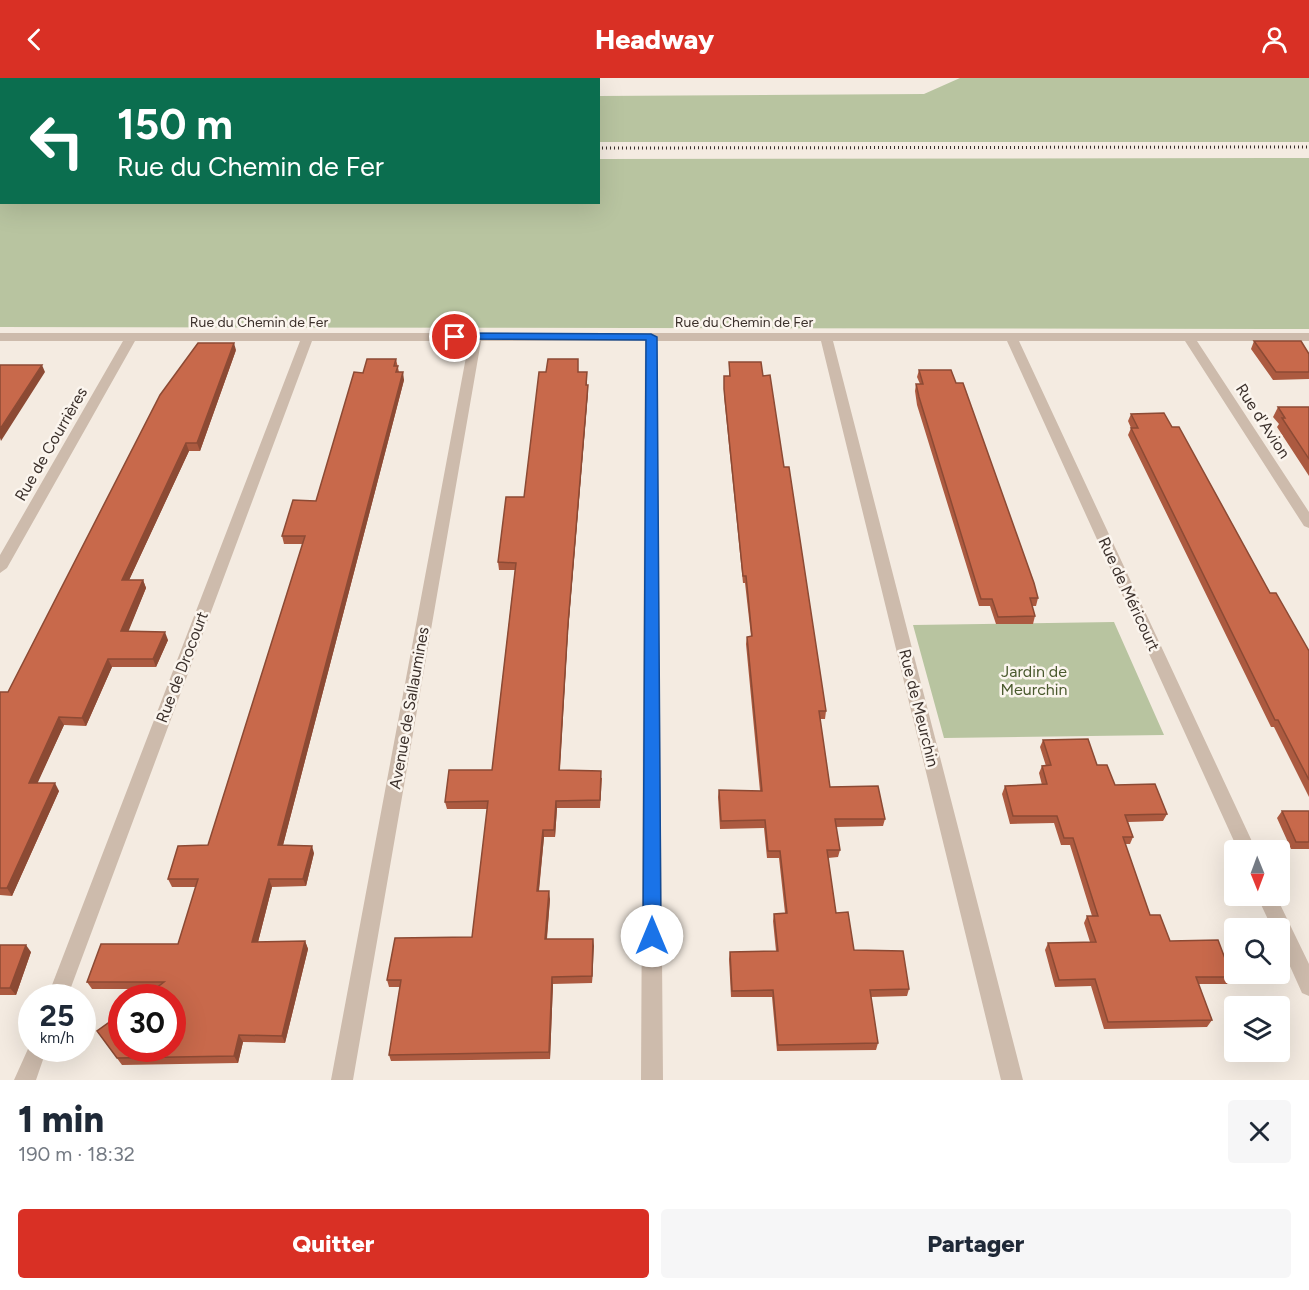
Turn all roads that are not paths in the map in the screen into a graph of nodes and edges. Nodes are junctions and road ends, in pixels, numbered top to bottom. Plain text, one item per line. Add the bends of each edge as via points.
1 (0, 337) edge
2 (131, 337) junction
3 (307, 337) junction
4 (476, 337) junction
5 (651, 337) junction
6 (826, 337) junction
7 (1011, 337) junction
8 (1189, 337) junction
9 (1309, 337) edge
10 (1309, 523) edge
11 (0, 568) edge
12 (1242, 840) edge
13 (1272, 906) edge
14 (62, 984) edge
15 (1309, 986) edge
16 (32, 1062) edge
17 (25, 1080) edge
18 (342, 1080) edge
19 (652, 1080) edge
20 (1012, 1080) edge

1 - 2 street, Rue du Chemin de Fer
2 - 3 street, Rue du Chemin de Fer
2 - 11 street, Rue de Courrières
3 - 4 street, Rue du Chemin de Fer
3 - 14 street, Rue de Drocourt
4 - 5 street, Rue du Chemin de Fer
4 - 18 street, Avenue de Sallaumines
5 - 6 street, Rue du Chemin de Fer
5 - 19 street
6 - 7 street, Rue du Chemin de Fer
6 - 20 street, Rue de Meurchin
7 - 8 street, Rue du Chemin de Fer
7 - 12 street, Rue de Méricourt
8 - 9 street, Rue du Chemin de Fer
8 - 10 street, Rue d'Avion
13 - 15 street
16 - 17 street

